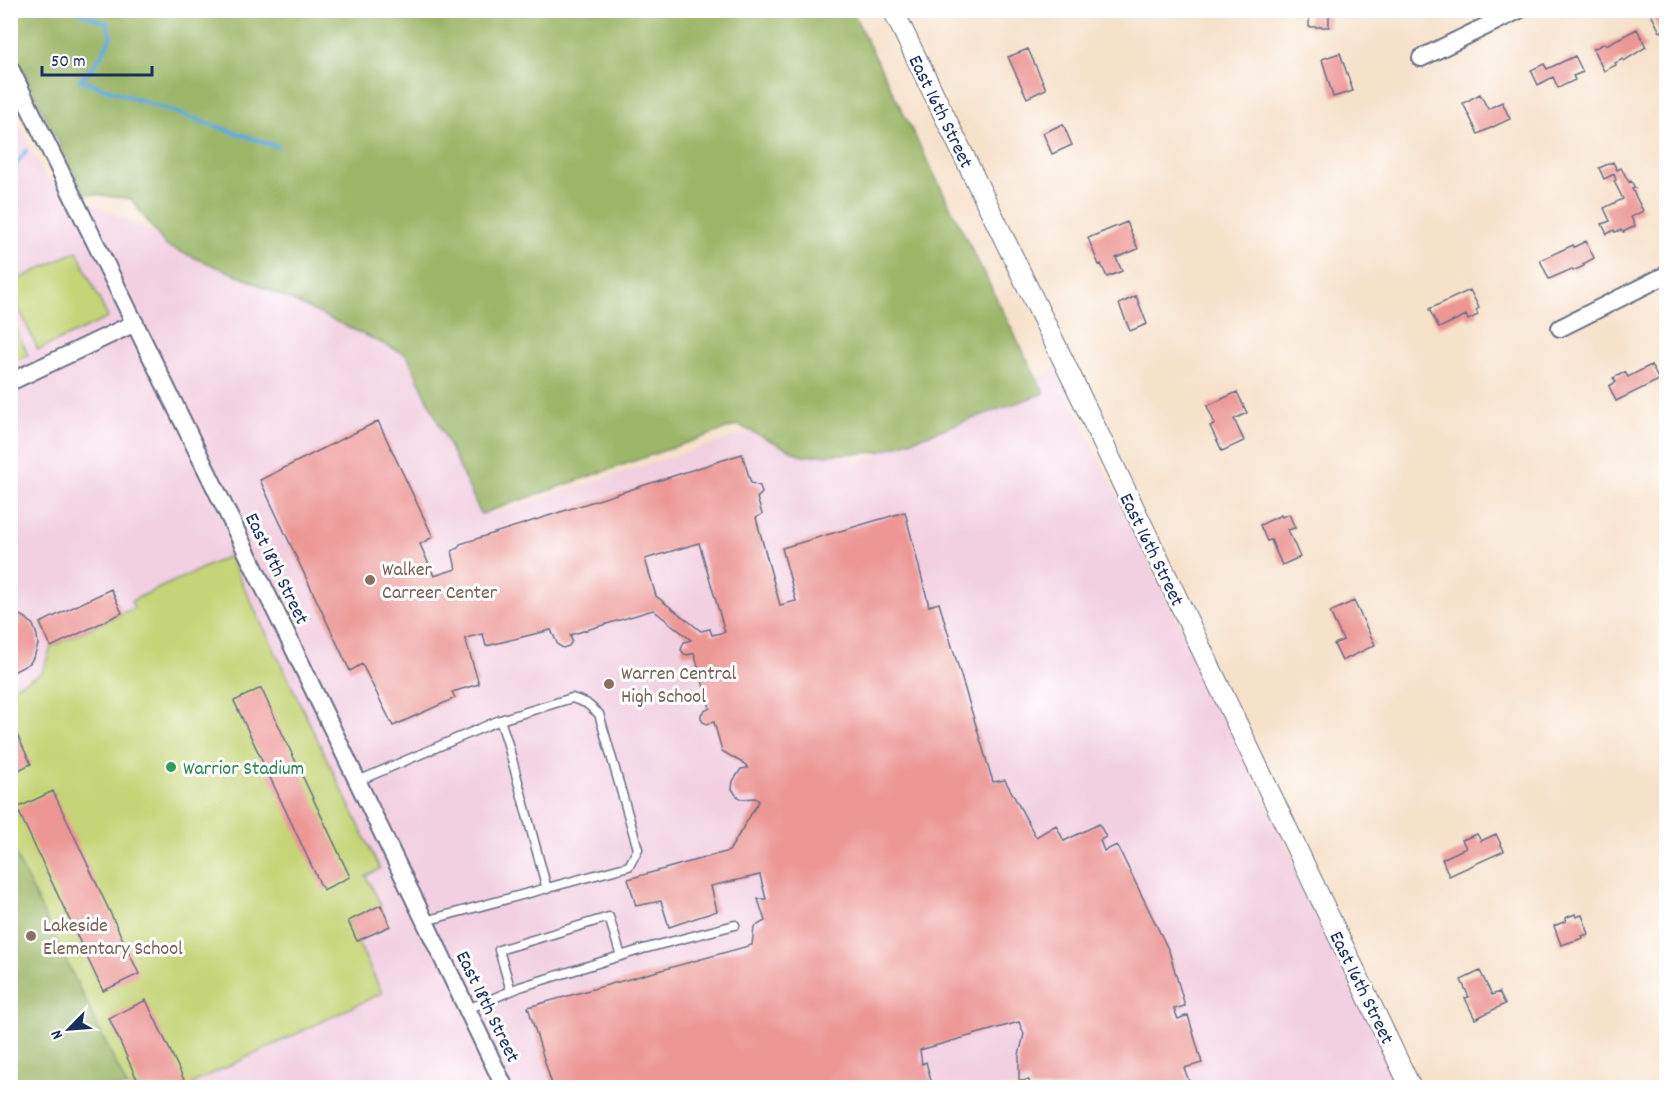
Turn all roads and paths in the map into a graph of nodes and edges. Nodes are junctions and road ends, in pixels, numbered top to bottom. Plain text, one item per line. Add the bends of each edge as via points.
1 (893, 10) edge
2 (1518, 10) edge
3 (1421, 58) dead end
4 (10, 68) edge
5 (1666, 275) edge
6 (135, 323) junction
7 (1560, 328) dead end
8 (10, 382) edge
9 (500, 720) junction
10 (358, 781) junction
11 (547, 888) junction
12 (425, 921) junction
13 (735, 925) dead end
14 (621, 956) junction
15 (511, 991) junction
16 (468, 1009) junction
17 (505, 1088) edge
18 (1411, 1088) edge

1 - 18 street, East 16th Street
2 - 3 street
4 - 6 street, East 18th Street
5 - 7 street
6 - 8 street
6 - 10 street, East 18th Street
9 - 10 lane
9 - 11 lane
9 - 11 lane via 572,699 586,703 599,714 639,849 629,867
10 - 12 street, East 18th Street
11 - 12 lane
12 - 16 street, East 18th Street
13 - 14 lane
14 - 15 lane
14 - 15 lane via 609,917 499,950
15 - 16 lane
16 - 17 street, East 18th Street

